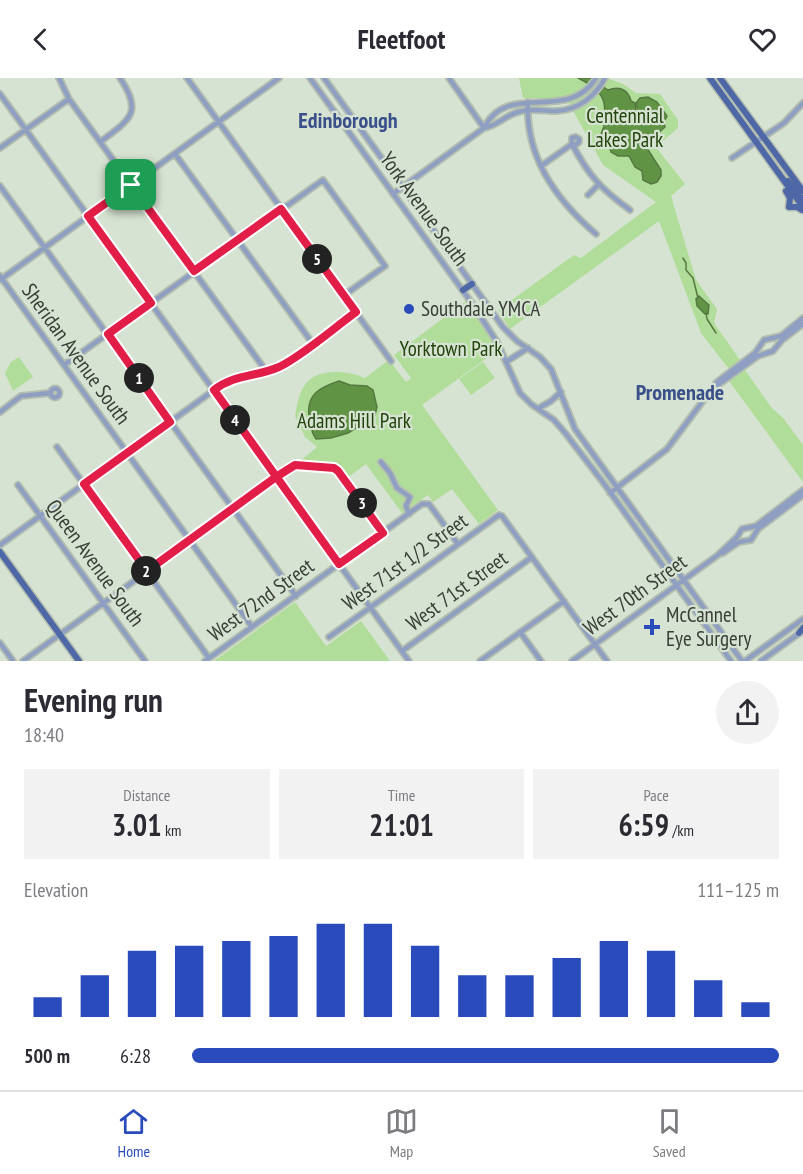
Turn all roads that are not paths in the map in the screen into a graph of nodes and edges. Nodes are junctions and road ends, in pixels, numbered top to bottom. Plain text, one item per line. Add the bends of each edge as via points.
1 (59, 78) edge
2 (120, 78) edge
3 (187, 78) edge
4 (279, 78) edge
5 (309, 78) edge
6 (324, 78) edge
7 (449, 78) edge
8 (596, 78) edge
9 (605, 78) edge
10 (710, 78) edge
11 (720, 78) edge
12 (0, 94) edge
13 (69, 99) junction
14 (528, 102) junction
15 (803, 103) edge
16 (527, 110) junction
17 (218, 122) junction
18 (484, 128) junction
19 (26, 130) junction
20 (764, 137) junction
21 (756, 141) junction
22 (100, 142) junction
23 (0, 148) edge
24 (175, 154) junction
25 (732, 158) dead end
26 (768, 159) junction
27 (541, 166) junction
28 (782, 179) junction
29 (131, 185) junction
30 (598, 185) junction
31 (0, 186) edge
32 (402, 187) junction
33 (803, 191) edge
34 (393, 194) junction
35 (588, 195) dead end
36 (803, 200) edge
37 (281, 209) junction
38 (803, 209) edge
39 (630, 210) dead end
40 (88, 216) junction
41 (596, 234) dead end
42 (237, 239) junction
43 (45, 248) junction
44 (194, 271) junction
45 (1, 278) edge
46 (472, 284) junction
47 (463, 290) junction
48 (344, 296) junction
49 (151, 303) junction
50 (356, 312) junction
51 (803, 318) edge
52 (803, 324) edge
53 (108, 334) junction
54 (771, 338) junction
55 (312, 344) junction
56 (761, 345) junction
57 (777, 346) junction
58 (528, 348) junction
59 (766, 354) junction
60 (391, 361) dead end
61 (506, 362) junction
62 (64, 365) junction
63 (266, 371) junction
64 (713, 389) junction
65 (214, 390) junction
66 (561, 392) junction
67 (50, 393) dead end
68 (539, 408) junction
69 (0, 412) edge
70 (170, 422) junction
71 (57, 447) dead end
72 (127, 453) junction
73 (381, 462) dead end
74 (276, 477) junction
75 (84, 484) junction
76 (18, 485) dead end
77 (617, 488) junction
78 (803, 490) edge
79 (610, 493) junction
80 (803, 495) edge
81 (233, 508) junction
82 (409, 514) junction
83 (40, 516) junction
84 (750, 528) junction
85 (383, 533) junction
86 (740, 533) junction
87 (754, 534) junction
88 (189, 540) junction
89 (744, 541) junction
90 (458, 544) junction
91 (0, 545) edge
92 (0, 552) edge
93 (717, 555) junction
94 (532, 557) junction
95 (339, 564) junction
96 (147, 571) junction
97 (684, 580) junction
98 (676, 586) junction
99 (296, 596) junction
100 (564, 601) junction
101 (103, 603) junction
102 (370, 608) junction
103 (803, 619) edge
104 (252, 627) junction
105 (802, 630) edge
106 (520, 632) junction
107 (60, 634) junction
108 (329, 638) dead end
109 (0, 643) edge
110 (595, 645) junction
111 (402, 651) junction
112 (207, 659) edge
113 (13, 661) edge
114 (23, 661) edge
115 (79, 661) edge
116 (145, 661) edge
117 (409, 661) edge
118 (480, 661) edge
119 (541, 661) edge
120 (572, 661) edge
121 (607, 661) edge
122 (731, 661) edge
123 (743, 661) edge
124 (761, 661) edge

1 - 13 street
2 - 22 street via 131,94 130,114
3 - 17 street
4 - 17 street
5 - 34 street, York Avenue South
6 - 32 street, York Avenue South
7 - 18 street
8 - 14 street via 570,99
9 - 16 street via 581,104 564,110
10 - 21 main road
11 - 20 main road
12 - 19 street
13 - 19 street
13 - 22 street
14 - 16 street
14 - 18 street via 503,109
15 - 20 street via 792,117
16 - 18 street
16 - 27 street via 531,142
17 - 24 street
17 - 37 street
18 - 32 street
19 - 23 street
19 - 40 street
20 - 21 street
20 - 33 main road
21 - 25 street
21 - 26 main road
22 - 29 street
24 - 29 street
24 - 42 street
26 - 28 main road
26 - 38 main road via 789,195 789,207
27 - 30 street via 573,146
27 - 41 street via 559,198
28 - 36 main road
28 - 38 main road
29 - 40 street
29 - 44 street
30 - 35 street
30 - 39 street
31 - 43 street
32 - 34 street
32 - 46 street, York Avenue South
34 - 47 street, York Avenue South
37 - 42 street
37 - 48 street
37 - 48 street via 323,180 385,266
40 - 43 street
40 - 49 street
42 - 44 street
42 - 55 street
43 - 45 street
43 - 53 street
44 - 49 street
44 - 63 street
45 - 62 street, Sheridan Avenue South
46 - 47 main road
46 - 58 street, York Avenue South via 503,327
47 - 61 street, York Avenue South via 493,334
48 - 50 street
49 - 53 street
49 - 65 street
50 - 55 street
50 - 60 street
51 - 54 street via 781,336
52 - 57 street
53 - 62 street
53 - 70 street
54 - 56 street
54 - 57 street
55 - 63 street via 283,365
56 - 59 street
56 - 64 street
57 - 59 street
58 - 61 street
58 - 66 street, York Avenue South via 551,369
59 - 64 street
61 - 68 street, York Avenue South via 520,393
62 - 72 street, Sheridan Avenue South
63 - 65 street via 237,377
64 - 77 street via 668,449
65 - 70 street
65 - 74 street
66 - 68 street
66 - 77 street, York Avenue South via 575,429
67 - 69 street via 21,396
68 - 79 street, York Avenue South via 554,420
70 - 72 street
70 - 81 street
71 - 75 street
72 - 75 street
72 - 88 street, Sheridan Avenue South
73 - 82 street via 397,488 410,497 406,506
74 - 81 street
74 - 85 street via 295,465 334,468
74 - 95 street
75 - 83 street
75 - 96 street
76 - 83 street, Queen Avenue South
77 - 79 street
77 - 97 street, York Avenue South
78 - 84 street
79 - 98 street, York Avenue South
80 - 87 street
81 - 88 street
81 - 99 street
82 - 85 street, West 72nd Street
82 - 90 street, West 72nd Street via 429,504
83 - 91 street
83 - 101 street, Queen Avenue South
84 - 86 street
84 - 87 street
85 - 95 street, West 72nd Street
86 - 89 street
86 - 93 street, West 70th Street
87 - 89 street via 750,541
88 - 96 street
88 - 104 street, Sheridan Avenue South
89 - 93 street, West 70th Street
90 - 94 street, West 71st 1/2 Street via 501,515
90 - 102 street, West 71st 1/2 Street
92 - 107 main road
93 - 97 street, West 70th Street
94 - 100 street
94 - 111 street, West 71st Street
95 - 99 street, West 72nd Street
95 - 102 street
96 - 101 street
96 - 112 street
97 - 98 street, West 70th Street
97 - 123 street, York Avenue South
98 - 110 street, West 70th Street
98 - 122 street, York Avenue South
99 - 104 street, West 72nd Street
100 - 106 street
100 - 110 street
101 - 107 street
101 - 116 street, Queen Avenue South
102 - 108 street, West 71st 1/2 Street
102 - 111 street
103 - 123 street
104 - 112 street, West 72nd Street
105 - 124 street
106 - 118 street
106 - 119 street
107 - 114 street
107 - 115 main road
109 - 113 street
110 - 120 street, West 70th Street
110 - 121 street
111 - 117 street

